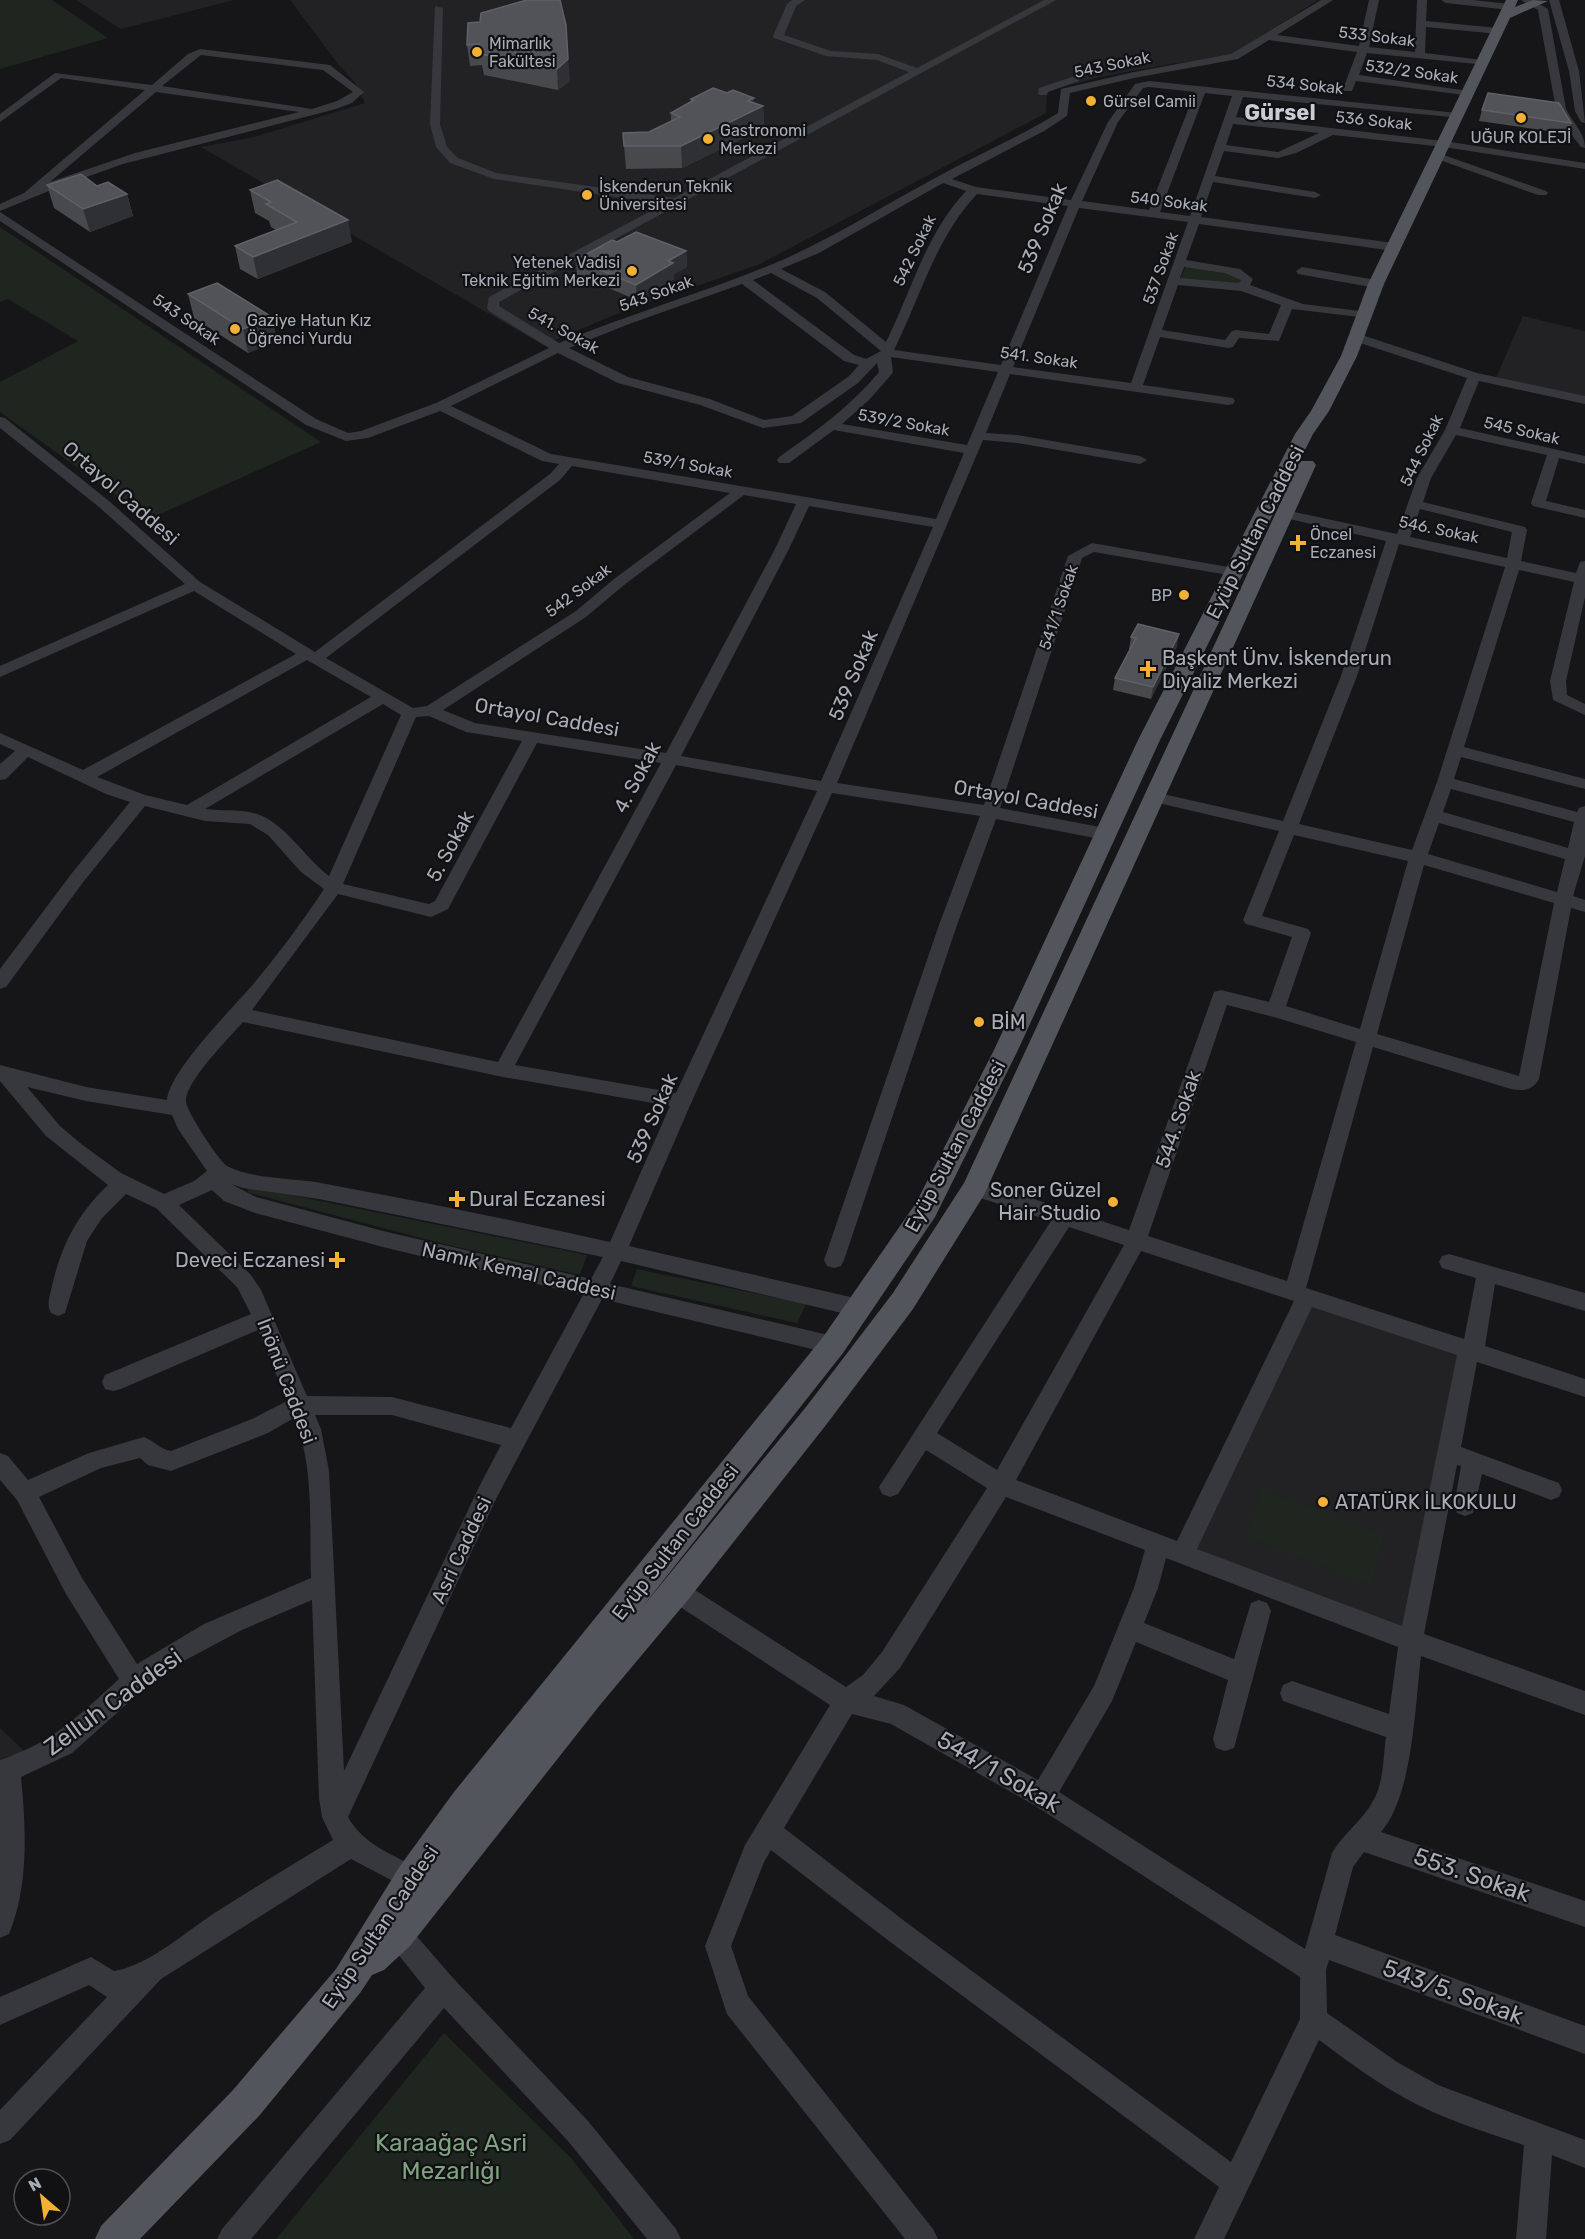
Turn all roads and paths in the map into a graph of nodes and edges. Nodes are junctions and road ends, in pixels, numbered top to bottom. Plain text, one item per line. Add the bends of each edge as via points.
1 (800, 0) edge
2 (1052, 0) edge
3 (1314, 0) edge
4 (1328, 0) edge
5 (1374, 0) edge
6 (1422, 0) edge
7 (1446, 0) edge
8 (1539, 1) edge
9 (1509, 7) edge
10 (438, 8) dead end
11 (1421, 23) junction
12 (1498, 32) junction
13 (1269, 36) junction
14 (1363, 49) junction
15 (1420, 56) junction
16 (1482, 63) junction
17 (918, 72) junction
18 (1555, 75) junction
19 (1579, 75) edge
20 (1352, 77) junction
21 (1150, 80) junction
22 (155, 87) junction
23 (1201, 89) junction
24 (1239, 92) junction
25 (1042, 93) dead end
26 (1468, 94) junction
27 (1344, 103) junction
28 (313, 111) junction
29 (1457, 116) junction
30 (0, 119) edge
31 (1230, 120) junction
32 (1585, 120) edge
33 (1330, 132) junction
34 (1585, 146) edge
35 (1220, 147) junction
36 (1441, 150) junction
37 (1585, 166) edge
38 (1209, 178) junction
39 (942, 180) junction
40 (974, 190) junction
41 (1542, 193) dead end
42 (29, 194) junction
43 (1315, 195) dead end
44 (677, 202) junction
45 (1074, 205) junction
46 (0, 208) edge
47 (1153, 215) junction
48 (0, 216) edge
49 (1194, 220) junction
50 (1394, 247) junction
51 (1179, 263) junction
52 (772, 269) junction
53 (1302, 271) dead end
54 (744, 279) junction
55 (1173, 281) junction
56 (1376, 284) junction
57 (1243, 287) junction
58 (1287, 304) junction
59 (1364, 315) junction
60 (1154, 332) junction
61 (1356, 337) junction
62 (558, 348) junction
63 (887, 351) junction
64 (868, 363) junction
65 (1006, 368) junction
66 (1473, 376) junction
67 (1136, 387) junction
68 (1585, 400) edge
69 (1228, 401) dead end
70 (441, 406) junction
71 (1320, 411) junction
72 (0, 421) edge
73 (831, 426) junction
74 (1452, 430) junction
75 (975, 443) junction
76 (1554, 454) junction
77 (784, 460) dead end
78 (1140, 460) dead end
79 (1585, 460) edge
80 (568, 462) junction
81 (741, 491) junction
82 (804, 502) junction
83 (1415, 504) junction
84 (1285, 514) junction
85 (1585, 514) edge
86 (941, 524) junction
87 (1398, 539) junction
88 (1513, 564) junction
89 (1234, 572) junction
90 (1584, 575) edge
91 (195, 585) junction
92 (311, 657) junction
93 (0, 672) edge
94 (382, 698) junction
95 (1585, 710) edge
96 (431, 711) junction
97 (410, 713) junction
98 (0, 738) edge
99 (532, 738) junction
100 (1455, 750) junction
101 (26, 751) junction
102 (671, 759) junction
103 (0, 775) edge
104 (84, 777) junction
105 (1445, 782) junction
106 (1585, 784) edge
107 (827, 788) junction
108 (1154, 797) junction
109 (141, 800) junction
110 (188, 812) junction
111 (990, 812) junction
112 (1432, 815) junction
113 (1584, 816) edge
114 (1290, 827) junction
115 (1105, 834) junction
116 (1576, 856) junction
117 (1418, 857) junction
118 (333, 887) junction
119 (1564, 899) junction
120 (1585, 906) edge
121 (0, 982) edge
122 (1275, 1010) junction
123 (238, 1014) junction
124 (1368, 1037) junction
125 (502, 1070) junction
126 (2, 1073) edge
127 (682, 1101) junction
128 (178, 1109) junction
129 (217, 1174) junction
130 (123, 1184) junction
131 (975, 1188) junction
132 (163, 1202) junction
133 (1064, 1218) junction
134 (1136, 1241) junction
135 (616, 1252) junction
136 (834, 1260) dead end
137 (1449, 1262) dead end
138 (1486, 1273) junction
139 (597, 1289) junction
140 (1301, 1294) junction
141 (1585, 1302) edge
142 (58, 1307) dead end
143 (859, 1308) junction
144 (263, 1318) junction
145 (833, 1345) junction
146 (1471, 1351) junction
147 (113, 1382) dead end
148 (1585, 1388) edge
149 (299, 1406) junction
150 (923, 1436) junction
151 (515, 1439) junction
152 (1449, 1452) junction
153 (1473, 1461) junction
154 (0, 1463) edge
155 (1001, 1485) junction
156 (890, 1487) dead end
157 (1551, 1490) dead end
158 (25, 1493) junction
159 (1465, 1506) dead end
160 (1158, 1544) junction
161 (1184, 1553) junction
162 (323, 1584) junction
163 (676, 1591) junction
164 (1259, 1611) dead end
165 (1129, 1628) junction
166 (1411, 1641) junction
167 (1242, 1674) junction
168 (135, 1682) junction
169 (1292, 1693) dead end
170 (846, 1701) junction
171 (1585, 1703) edge
172 (1399, 1729) junction
173 (1224, 1739) dead end
174 (4, 1770) edge
175 (1043, 1796) junction
176 (335, 1817) junction
177 (768, 1832) junction
178 (1359, 1837) junction
179 (353, 1843) junction
180 (412, 1878) junction
181 (1585, 1914) edge
182 (0, 1925) edge
183 (398, 1934) junction
184 (1320, 1943) junction
185 (152, 1970) junction
186 (1314, 1970) junction
187 (348, 1981) junction
188 (443, 1988) junction
189 (0, 2011) edge
190 (1314, 2020) junction
191 (1585, 2040) edge
192 (0, 2130) edge
193 (1539, 2136) junction
194 (1585, 2154) edge
195 (1235, 2182) junction
196 (114, 2239) edge
197 (232, 2239) edge
198 (666, 2239) edge
199 (924, 2239) edge
200 (1209, 2239) edge
201 (1531, 2239) edge

1 - 17 street via 792,4 778,36 830,54 878,57
2 - 17 street, 541. Sokak
3 - 25 street via 1225,55 1140,67 1120,66
4 - 13 street, 543 Sokak
5 - 14 street
6 - 11 street
7 - 9 street
8 - 9 main road
8 - 18 street
8 - 19 street
9 - 12 main road, Eyüp Sultan Caddesi
10 - 44 street via 435,124 445,155 494,176
11 - 12 street
11 - 15 street
12 - 16 main road, Eyüp Sultan Caddesi
13 - 14 street, 533 Sokak
13 - 21 street, 543 Sokak via 1234,57
14 - 15 street, 533 Sokak
14 - 20 street
15 - 16 street, 533 Sokak
16 - 26 main road, Eyüp Sultan Caddesi
17 - 44 street, 541. Sokak
18 - 19 street
18 - 34 street via 1564,119
19 - 32 street via 1580,111
20 - 26 street, 532/2 Sokak
20 - 27 street
21 - 23 street, 534 Sokak
21 - 39 street, 543 Sokak via 1065,91 1063,114
21 - 45 street, 539 Sokak via 1139,86 1113,122
22 - 28 street
22 - 28 street via 200,52 326,67 359,92 342,103
22 - 30 street via 59,75
22 - 42 street
23 - 24 street, 534 Sokak
23 - 47 street
24 - 27 street, 534 Sokak
24 - 31 street, 537 Sokak
26 - 29 main road, Eyüp Sultan Caddesi
27 - 29 street, 534 Sokak
28 - 42 street via 155,151
29 - 36 main road, Eyüp Sultan Caddesi
31 - 33 street, 536 Sokak
31 - 35 street, 537 Sokak
33 - 35 street via 1278,155
33 - 36 street, 536 Sokak
35 - 38 street, 537 Sokak
36 - 37 street
36 - 41 street
36 - 50 main road, Eyüp Sultan Caddesi
38 - 43 street
38 - 49 street, 537 Sokak
39 - 40 street, 540 Sokak
39 - 52 street, 543 Sokak via 815,250
40 - 45 street, 540 Sokak
40 - 63 street, 542 Sokak via 947,222
42 - 46 street
44 - 62 street, 541. Sokak via 493,300 493,309
45 - 47 street, 540 Sokak
45 - 65 street, 539 Sokak
47 - 49 street, 540 Sokak
48 - 70 street, 543 Sokak via 311,422 333,432 363,435
49 - 50 street, 540 Sokak
49 - 51 street, 537 Sokak
50 - 56 main road, Eyüp Sultan Caddesi
51 - 55 street, 537 Sokak
51 - 57 street via 1235,271 1247,279
52 - 54 street, 543 Sokak
52 - 63 street via 821,294
53 - 56 street
54 - 62 street, 543 Sokak
54 - 64 street via 849,358
55 - 57 street
55 - 60 street, 537 Sokak
56 - 59 main road, Eyüp Sultan Caddesi
57 - 58 street
58 - 59 street
58 - 60 street via 1274,338 1236,334 1228,344
59 - 61 main road, Eyüp Sultan Caddesi
60 - 67 street, 537 Sokak
61 - 66 street
61 - 71 main road, Eyüp Sultan Caddesi
62 - 64 street, 541. Sokak via 623,380 705,402 763,424 796,420 853,380
62 - 70 street, 543 Sokak
63 - 64 street, 541. Sokak
63 - 65 street, 541. Sokak
63 - 73 street, 542 Sokak via 883,360 886,372 873,390
65 - 67 street, 541. Sokak
65 - 75 street, 539 Sokak
66 - 68 street
66 - 74 street, 544 Sokak
67 - 69 street, 541. Sokak
70 - 80 street, 539/1 Sokak via 548,458
71 - 84 main road via 1322,427
71 - 89 main road, Eyüp Sultan Caddesi via 1304,434
72 - 91 street, Ortayol Caddesi via 104,504
73 - 75 street, 539/2 Sokak
73 - 77 street, 542 Sokak
74 - 76 street, 545 Sokak
74 - 83 street, 544 Sokak via 1424,478
75 - 78 street, 539/2 Sokak via 1017,439
75 - 86 street, 539 Sokak
76 - 79 street, 545 Sokak
76 - 85 street via 1538,503
80 - 81 street, 539/1 Sokak
80 - 92 street via 555,477
81 - 82 street, 539/1 Sokak
81 - 96 street, 542 Sokak via 581,614
82 - 86 street, 539/1 Sokak
82 - 102 street, 4. Sokak
83 - 87 street, 544 Sokak
83 - 88 street via 1520,530
84 - 87 street, 546. Sokak
84 - 108 main road
86 - 107 street, 539 Sokak
87 - 88 street, 546. Sokak
87 - 114 street, 544 Sokak
88 - 90 street, 546. Sokak
88 - 100 street
89 - 111 street, 541/1 Sokak via 1092,547 1075,556
89 - 115 main road, Eyüp Sultan Caddesi
90 - 95 street via 1558,681 1559,697
91 - 92 street, Ortayol Caddesi
91 - 93 street
92 - 94 street, Ortayol Caddesi
92 - 104 street
94 - 97 street, Ortayol Caddesi
94 - 110 street
96 - 97 street, Ortayol Caddesi
96 - 99 street, Ortayol Caddesi via 472,728
97 - 118 street
98 - 101 street
99 - 102 street, Ortayol Caddesi
99 - 118 street, 5. Sokak via 442,905 431,911 416,909
100 - 105 street
100 - 106 street
101 - 103 street
101 - 104 street
102 - 107 street, Ortayol Caddesi
102 - 125 street, 4. Sokak
104 - 109 street
105 - 112 street
105 - 113 street
107 - 111 street, Ortayol Caddesi
107 - 127 street, 539 Sokak
108 - 114 street
108 - 131 main road
109 - 110 street
109 - 121 street
110 - 118 street via 254,819 264,824 307,868
111 - 115 street, Ortayol Caddesi
111 - 136 street, 541/1 Sokak
112 - 116 street
112 - 117 street
113 - 116 street
114 - 117 street
114 - 122 street via 1252,920 1302,933
115 - 143 main road, Eyüp Sultan Caddesi via 945,1174 926,1210
116 - 119 street
117 - 119 street
117 - 124 street
118 - 123 street
119 - 120 street
119 - 124 street via 1529,1079 1523,1084
122 - 124 street
122 - 134 street, 544. Sokak via 1221,997
123 - 125 street
123 - 128 street via 180,1084 175,1097
124 - 140 street
125 - 127 street
126 - 128 street via 86,1094
126 - 130 street, İnönü Caddesi via 53,1131
127 - 135 street, 539 Sokak
128 - 129 street, Namık Kemal Caddesi
129 - 132 street via 192,1191
129 - 135 street
129 - 139 street, Namık Kemal Caddesi via 224,1191 255,1205
130 - 132 street, İnönü Caddesi
130 - 142 street via 99,1205 78,1234
131 - 133 street
131 - 163 main road via 903,1301
132 - 144 street, İnönü Caddesi via 232,1268 254,1296
133 - 134 street
133 - 150 street
134 - 140 street
134 - 155 street, 544. Sokak
135 - 139 street, 539 Sokak
135 - 143 street
137 - 138 street
138 - 141 street
138 - 146 street
139 - 145 street, Namık Kemal Caddesi
139 - 151 street, Asri Caddesi
140 - 146 street
140 - 161 street
143 - 145 main road, Eyüp Sultan Caddesi
144 - 147 street
144 - 149 street, İnönü Caddesi
145 - 180 main road, Eyüp Sultan Caddesi via 466,1804
146 - 148 street
146 - 152 street
149 - 151 street via 392,1406
149 - 158 street via 171,1461 156,1458 144,1448 121,1452 81,1464
149 - 162 street, İnönü Caddesi via 310,1429 318,1471
150 - 155 street
150 - 156 street
151 - 176 street, Asri Caddesi
152 - 153 street
152 - 166 street
153 - 157 street
153 - 159 street
154 - 158 street
155 - 160 street
155 - 170 street, 544. Sokak via 891,1660 872,1683
158 - 168 street via 74,1586
160 - 161 street
160 - 165 street via 1146,1588
161 - 166 street
162 - 168 street, Zelluh Caddesi via 237,1620 183,1649
162 - 176 street, İnönü Caddesi
163 - 170 street, 544/1 Sokak
163 - 183 main road
164 - 167 street
165 - 167 street
165 - 175 street via 1103,1693
166 - 171 street
166 - 172 street
167 - 173 street
168 - 174 street, Zelluh Caddesi via 63,1743
169 - 172 street
170 - 175 street, 544/1 Sokak via 895,1713
170 - 177 street
172 - 178 street via 1392,1785 1383,1810
174 - 182 street via 13,1820 13,1860
175 - 186 street, 544/1 Sokak
176 - 179 street, İnönü Caddesi
177 - 195 street
177 - 199 street via 754,1854 718,1947 737,2004
178 - 181 street, 553. Sokak
178 - 184 street via 1341,1862
179 - 180 street, İnönü Caddesi
179 - 185 street
180 - 187 main road, Eyüp Sultan Caddesi
183 - 187 main road
183 - 188 street
184 - 186 street
184 - 191 street, 543/5. Sokak
185 - 189 street via 129,1982 110,1985 91,1970
185 - 192 street
186 - 190 street
187 - 196 main road, Eyüp Sultan Caddesi via 246,2103
188 - 197 street
188 - 198 street via 578,2132
190 - 193 street via 1415,2088
190 - 195 street
193 - 194 street
193 - 201 street
195 - 200 street

